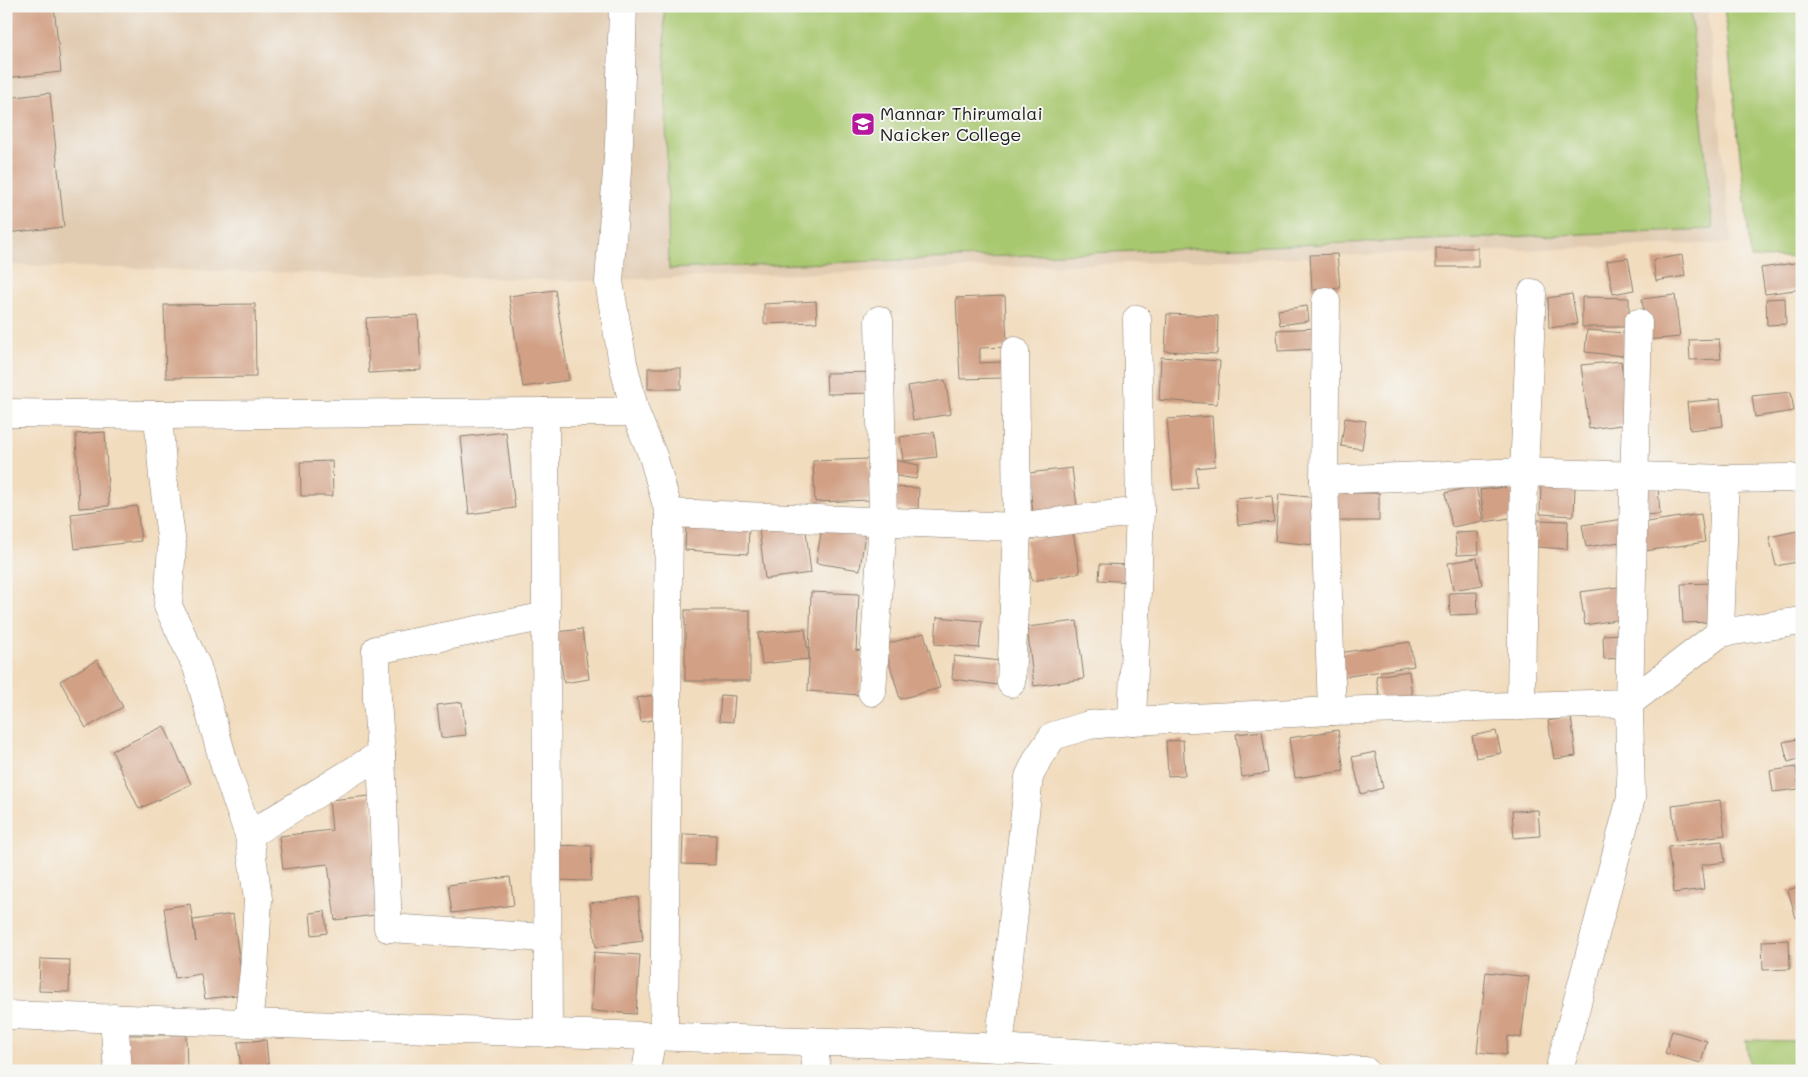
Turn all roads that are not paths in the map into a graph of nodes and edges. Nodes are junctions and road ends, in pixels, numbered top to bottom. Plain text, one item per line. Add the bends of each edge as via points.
1 (623, 6) edge
2 (1532, 293) dead end
3 (1326, 301) dead end
4 (1137, 319) dead end
5 (879, 320) dead end
6 (1638, 322) dead end
7 (1016, 351) dead end
8 (545, 412) junction
9 (635, 412) junction
10 (6, 413) edge
11 (158, 415) junction
12 (1524, 472) junction
13 (1635, 476) junction
14 (1791, 478) dead end
15 (1726, 479) junction
16 (1324, 480) junction
17 (1140, 511) junction
18 (669, 513) junction
19 (883, 520) junction
20 (1016, 527) junction
21 (547, 616) junction
22 (1802, 621) edge
23 (1720, 633) junction
24 (1011, 683) dead end
25 (872, 692) dead end
26 (1629, 703) junction
27 (1521, 706) junction
28 (1332, 711) junction
29 (1132, 721) junction
30 (381, 754) junction
31 (248, 835) junction
32 (548, 938) junction
33 (6, 1015) edge
34 (114, 1018) junction
35 (248, 1022) junction
36 (548, 1033) junction
37 (658, 1036) junction
38 (813, 1041) junction
39 (998, 1048) junction
40 (118, 1071) edge
41 (646, 1071) edge
42 (818, 1071) edge
43 (1365, 1071) edge
44 (1560, 1071) edge

1 - 9 street via 619,143 609,282
2 - 12 street
3 - 16 street
4 - 17 street
5 - 19 street
6 - 13 street
7 - 20 street
8 - 9 street
8 - 11 street
8 - 21 street
9 - 18 street via 653,456
10 - 11 street
11 - 31 street via 172,545 168,606 197,667
12 - 13 street
12 - 16 street
12 - 27 street
13 - 15 street
13 - 26 street
14 - 15 street
15 - 23 street
16 - 28 street
17 - 20 street
17 - 29 street
18 - 19 street
18 - 37 street
19 - 20 street
19 - 25 street
20 - 24 street
21 - 30 street via 376,650
21 - 32 street
22 - 23 street
23 - 26 street
26 - 27 street
26 - 44 street via 1631,798
27 - 28 street
28 - 29 street
29 - 39 street via 1089,725 1053,736 1029,776
30 - 31 street
30 - 32 street via 388,928
31 - 35 street via 258,899
32 - 36 street
33 - 34 street
34 - 35 street
34 - 40 street
35 - 36 street
36 - 37 street
37 - 38 street
37 - 41 street
38 - 39 street
38 - 42 street
39 - 43 street

